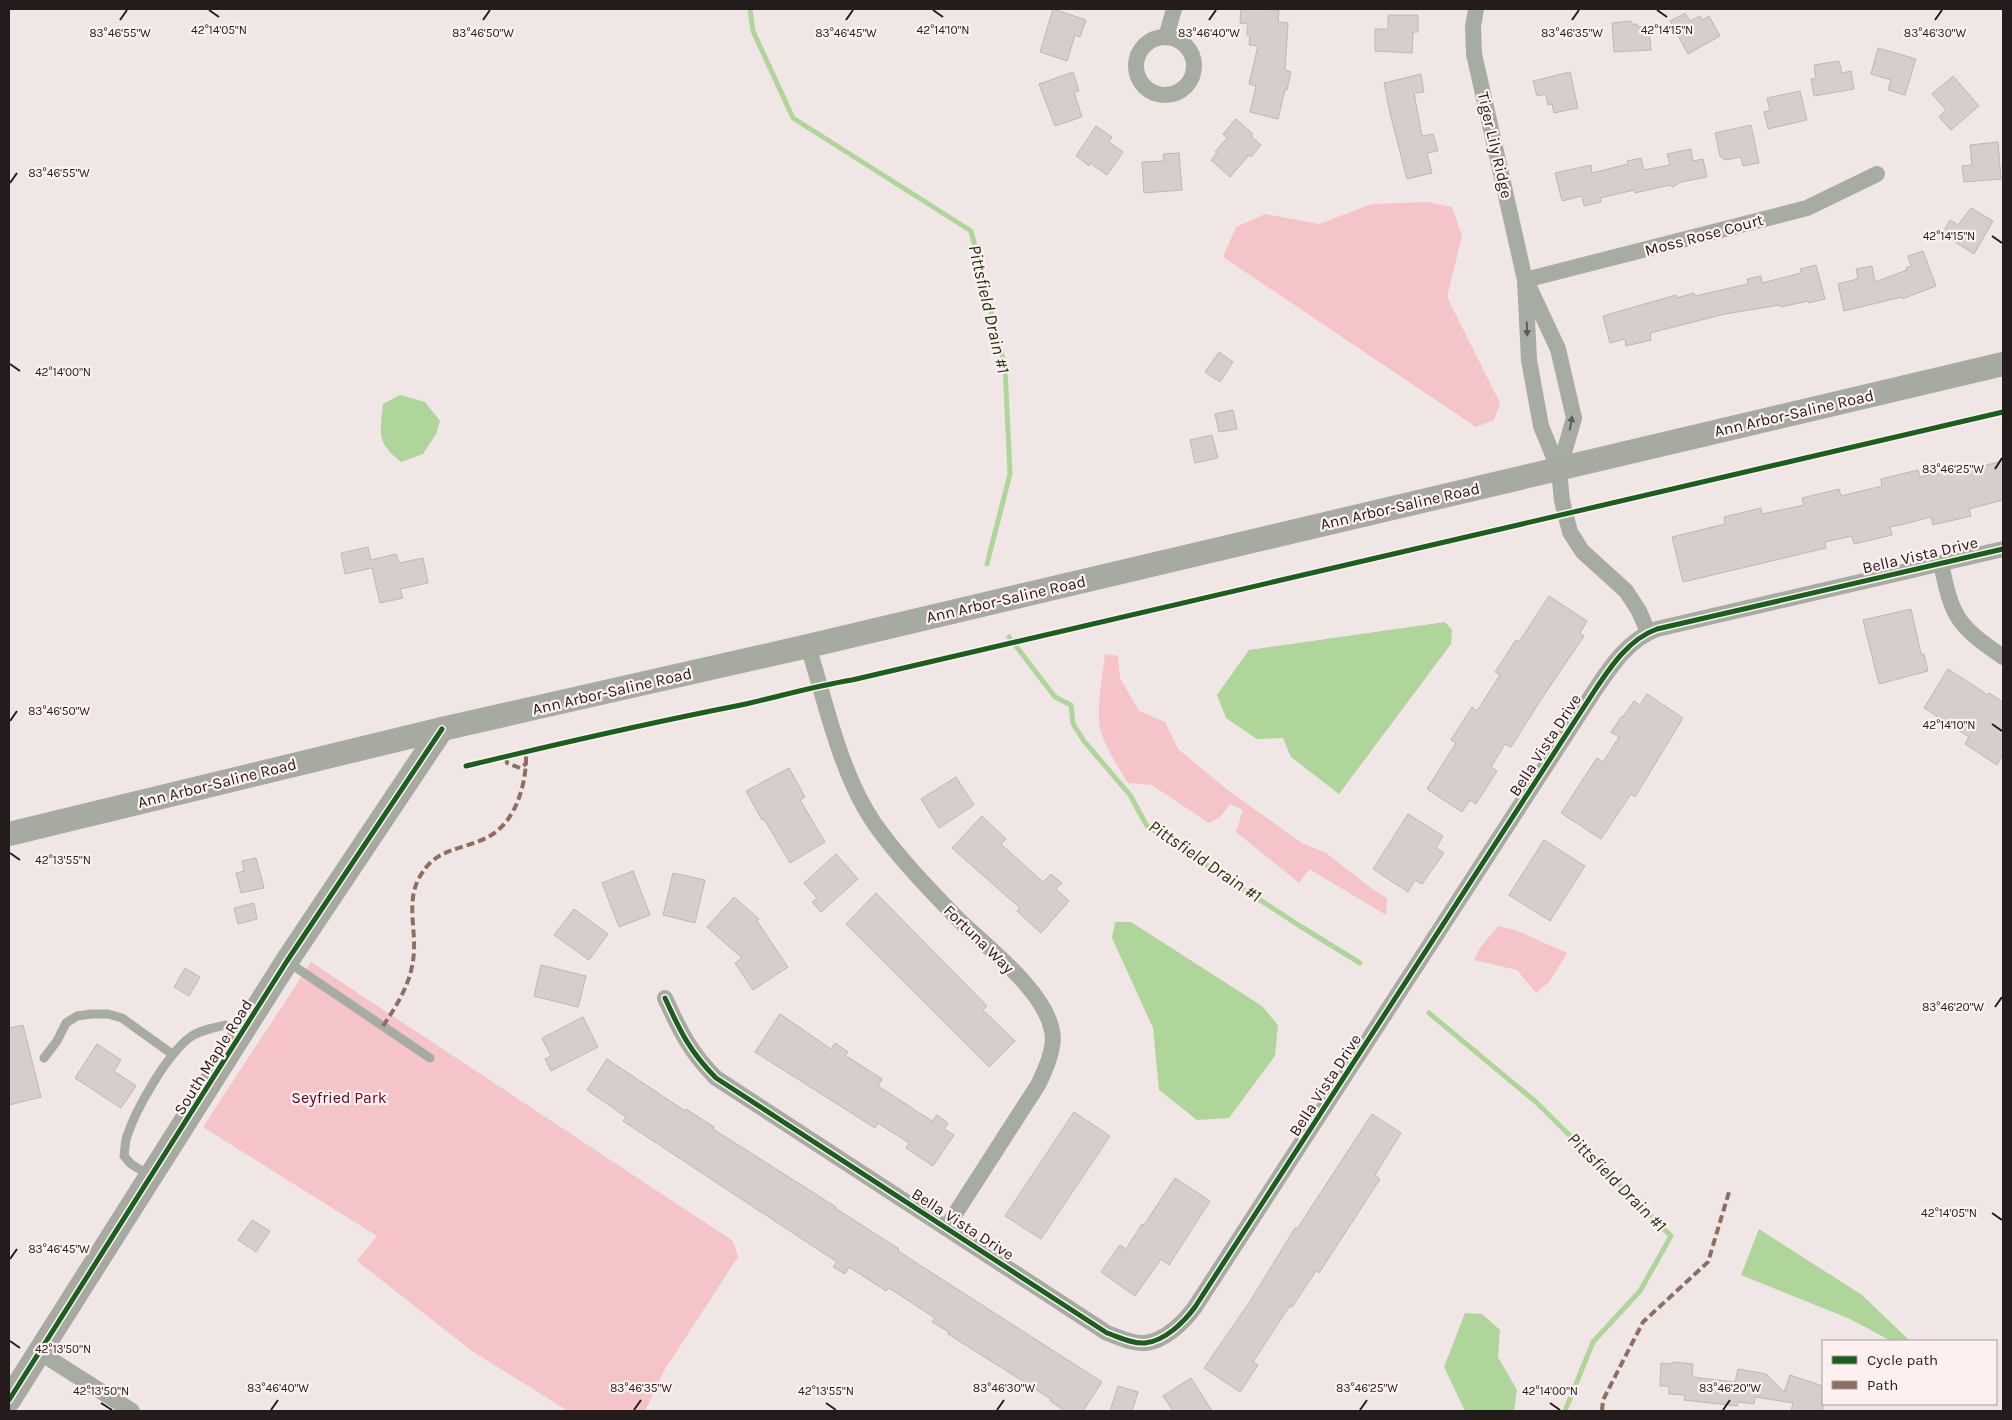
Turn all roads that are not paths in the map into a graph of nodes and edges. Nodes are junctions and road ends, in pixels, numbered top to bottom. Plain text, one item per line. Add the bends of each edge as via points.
1 (1174, 9) edge
2 (1476, 9) edge
3 (1166, 37) dead end
4 (1877, 174) dead end
5 (1525, 280) junction
6 (2003, 364) edge
7 (1559, 470) junction
8 (2003, 549) edge
9 (1941, 563) junction
10 (1648, 632) junction
11 (808, 646) junction
12 (2003, 657) edge
13 (442, 729) junction
14 (9, 834) edge
15 (287, 961) junction
16 (664, 998) dead end
17 (242, 1036) junction
18 (172, 1054) junction
19 (44, 1058) dead end
20 (430, 1058) dead end
21 (152, 1177) junction
22 (946, 1228) junction
23 (39, 1352) junction
24 (9, 1400) edge
25 (132, 1411) edge

1 - 3 street
2 - 5 street, Tiger Lily Ridge via 1474,54
4 - 5 street, Moss Rose Court via 1807,208
5 -> 7 street, Tiger Lily Ridge via 1529,360 1541,426
7 -> 5 street, Tiger Lily Ridge via 1574,418 1558,349
6 - 7 main road, Ann Arbor-Saline Road
7 - 10 street via 1565,514 1576,543 1594,564 1626,591
7 - 11 main road, Ann Arbor-Saline Road
8 - 9 street, Bella Vista Drive
9 - 10 street, Bella Vista Drive
9 - 12 street via 1955,614 1975,638
10 - 22 street, Bella Vista Drive via 1627,649 1602,678 1184,1322 1168,1334 1146,1343 1127,1340 1107,1332
11 - 13 main road, Ann Arbor-Saline Road
11 - 22 street, Fortuna Way via 844,766 873,821 908,867 1042,1004 1053,1032 1048,1063 1038,1085
13 - 14 main road, Ann Arbor-Saline Road
13 - 15 main road, South Maple Road
15 - 17 main road, South Maple Road
15 - 20 lane
16 - 22 street, Bella Vista Drive via 683,1037 698,1060 716,1078
17 - 18 lane via 225,1025 205,1030
17 - 21 main road, South Maple Road
18 - 19 lane via 122,1018 92,1014 77,1016 66,1023
18 - 21 lane via 139,1109 126,1138 124,1156
21 - 23 main road, South Maple Road
23 - 24 main road, South Maple Road
23 - 25 street

